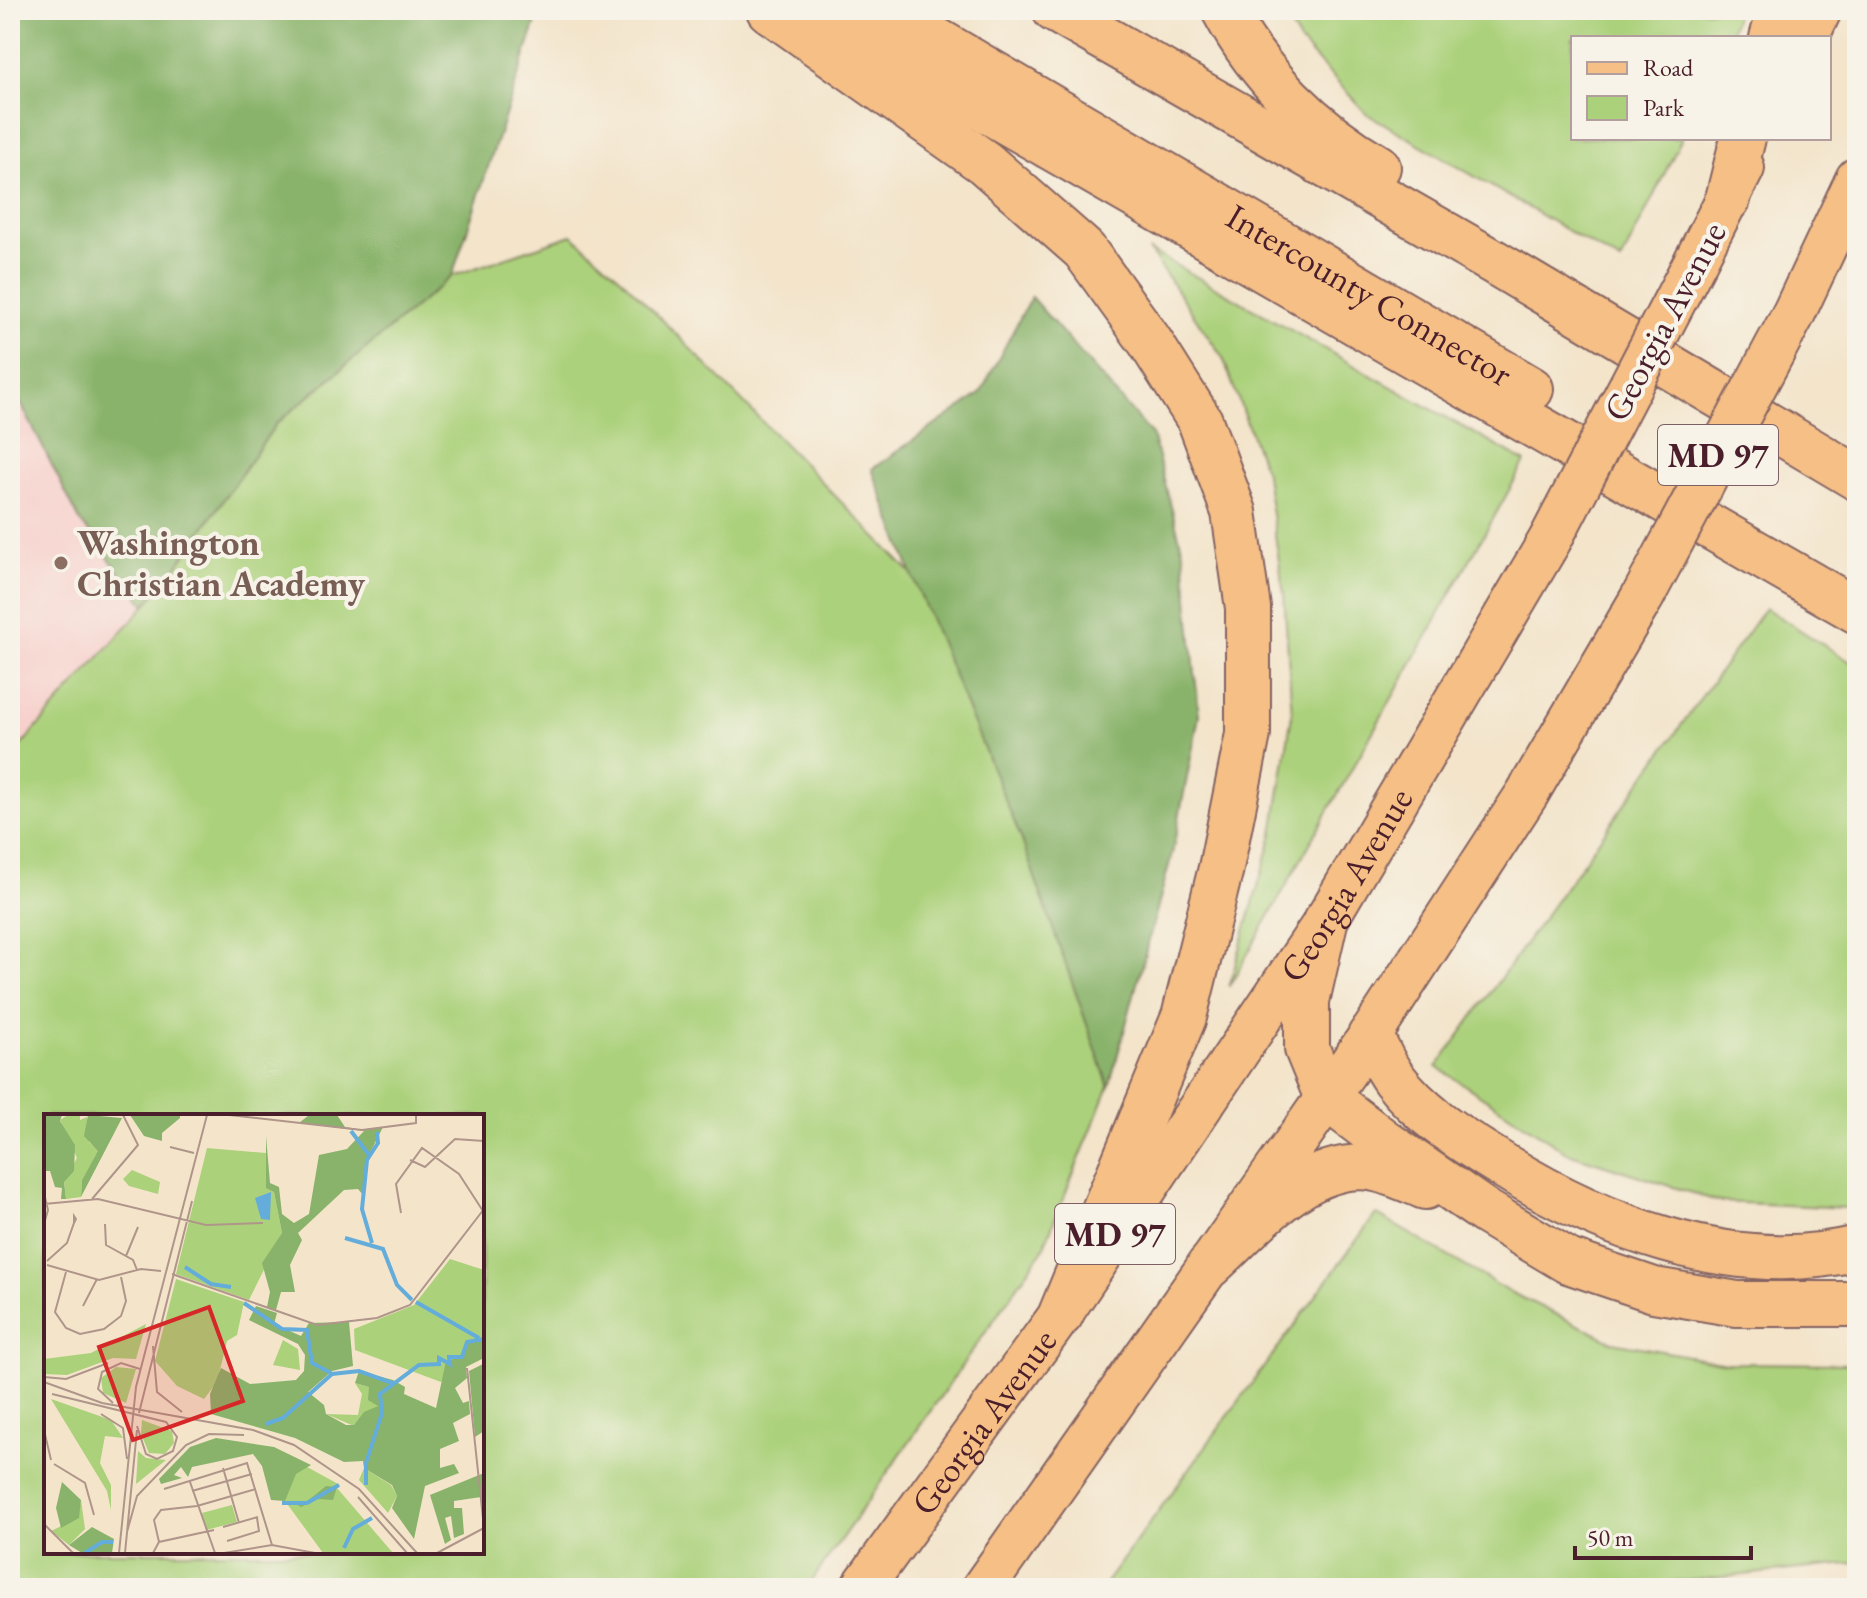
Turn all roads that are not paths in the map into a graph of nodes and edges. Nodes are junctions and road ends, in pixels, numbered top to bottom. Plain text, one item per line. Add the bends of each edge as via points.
1 (769, 10) edge
2 (812, 10) edge
3 (885, 10) edge
4 (1055, 10) edge
5 (1224, 10) edge
6 (1780, 10) edge
7 (1820, 10) edge
8 (1773, 36) edge
9 (1808, 36) edge
10 (1743, 140) edge
11 (1757, 140) edge
12 (1857, 179) edge
13 (1728, 199) junction
14 (1857, 447) edge
15 (1857, 478) edge
16 (1857, 578) edge
17 (1857, 611) edge
18 (1325, 922) junction
19 (1370, 1036) junction
20 (1327, 1098) junction
21 (1486, 1212) junction
22 (1857, 1248) edge
23 (1209, 1266) junction
24 (1857, 1304) edge
25 (1061, 1314) junction
26 (862, 1588) edge
27 (983, 1588) edge

1 - 25 highway via 985,163 1084,250 1200,421 1234,512 1248,608 1248,734 1221,868 1184,1017
2 - 17 highway
3 - 16 highway, Intercounty Connector
4 - 15 highway
5 - 14 highway via 1282,94 1365,160
6 - 8 highway
7 - 9 main road
10 - 13 highway
11 - 13 main road, Georgia Avenue / MD 97
12 - 19 main road, MD 97, bridge via 1793,315 1643,596 1527,794
13 - 18 main road, Georgia Avenue / MD 97, bridge via 1550,540
18 - 20 highway via 1307,1001 1307,1049
18 - 25 main road, Georgia Avenue / MD 97
19 - 20 main road, MD 97
19 - 22 highway via 1393,1078 1435,1122 1539,1188 1638,1233 1730,1254 1829,1255
20 - 21 highway
20 - 23 main road, MD 97
21 - 23 highway via 1370,1168 1343,1171 1297,1187
21 - 24 highway via 1568,1261 1654,1290 1737,1304
23 - 27 main road, MD 97
25 - 26 main road, Georgia Avenue / MD 97

